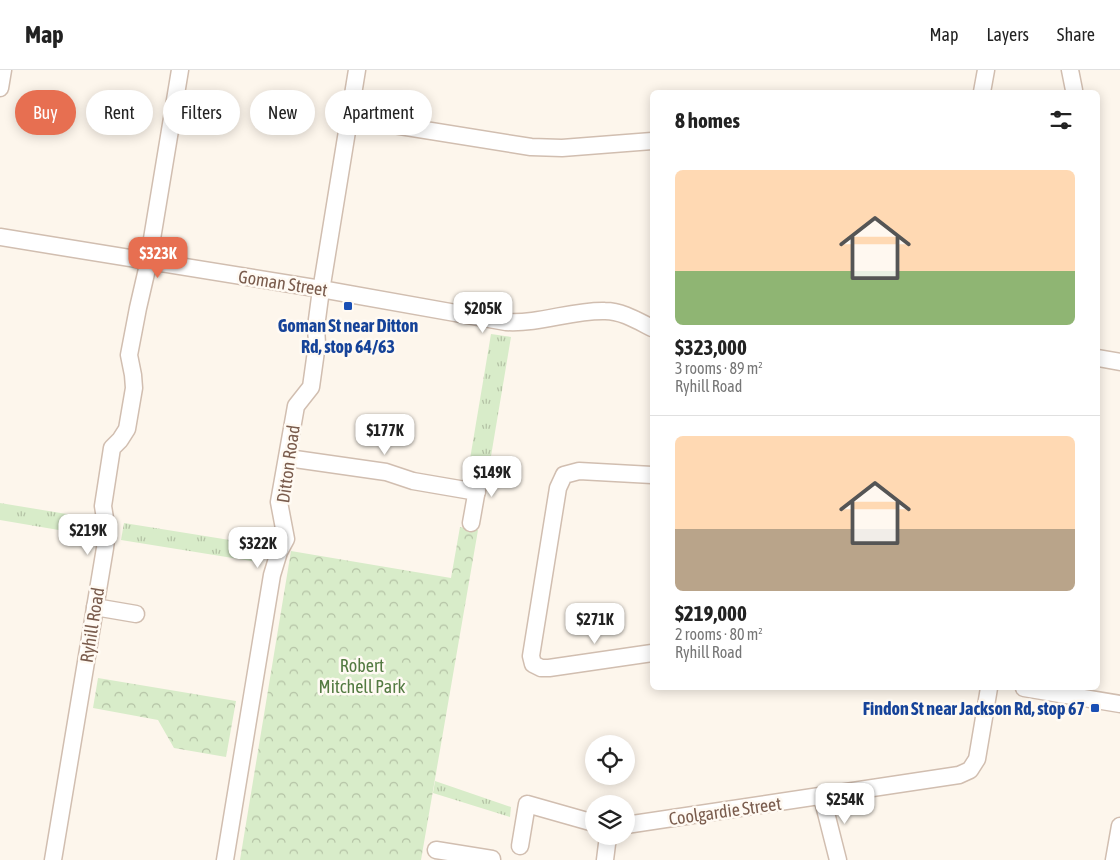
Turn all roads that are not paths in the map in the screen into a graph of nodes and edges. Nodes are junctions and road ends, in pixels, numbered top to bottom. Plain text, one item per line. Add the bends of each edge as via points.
1 (3, 70) edge
2 (180, 70) edge
3 (357, 70) edge
4 (986, 70) edge
5 (1070, 70) edge
6 (0, 88) edge
7 (354, 90) edge
8 (982, 90) edge
9 (1074, 90) dead end
10 (432, 131) edge
11 (347, 135) edge
12 (650, 141) edge
13 (0, 237) edge
14 (148, 262) junction
15 (321, 289) junction
16 (650, 327) edge
17 (1100, 358) edge
18 (1120, 362) edge
19 (288, 458) junction
20 (481, 467) dead end
21 (650, 475) edge
22 (477, 492) junction
23 (471, 523) dead end
24 (95, 607) junction
25 (136, 614) dead end
26 (650, 653) edge
27 (989, 690) edge
28 (1036, 690) edge
29 (1120, 704) edge
30 (822, 797) junction
31 (585, 820) edge
32 (635, 824) edge
33 (1120, 826) edge
34 (607, 845) edge
35 (520, 846) dead end
36 (436, 850) dead end
37 (469, 858) edge
38 (492, 859) edge
39 (53, 860) edge
40 (226, 860) edge
41 (605, 860) edge
42 (838, 860) edge
43 (1114, 860) edge

1 - 6 street
2 - 14 street, Ryhill Road
3 - 7 street, Ditton Road
4 - 8 street
5 - 9 street
10 - 12 street via 532,147
11 - 15 street, Ditton Road
13 - 14 street, Goman Street
14 - 15 street, Goman Street
14 - 24 street, Ryhill Road via 129,355 134,388 128,421 123,435 112,448 102,506 107,531
15 - 16 street, Goman Street via 506,322 535,322 607,310
15 - 19 street, Ditton Road via 311,387 296,406
17 - 18 street
19 - 22 street via 386,472 413,481
19 - 40 street, Ditton Road via 279,502 286,539 272,575
20 - 22 street
21 - 26 street via 579,471 564,475 558,488 531,656 533,664 550,668
22 - 23 street
24 - 25 street
24 - 39 street, Ryhill Road
27 - 30 street, Coolgardie Street via 977,759 970,770 959,775
28 - 29 street
30 - 32 street, Coolgardie Street
30 - 42 street
31 - 35 street via 527,804
33 - 43 street
34 - 41 street
36 - 37 street
37 - 38 street

